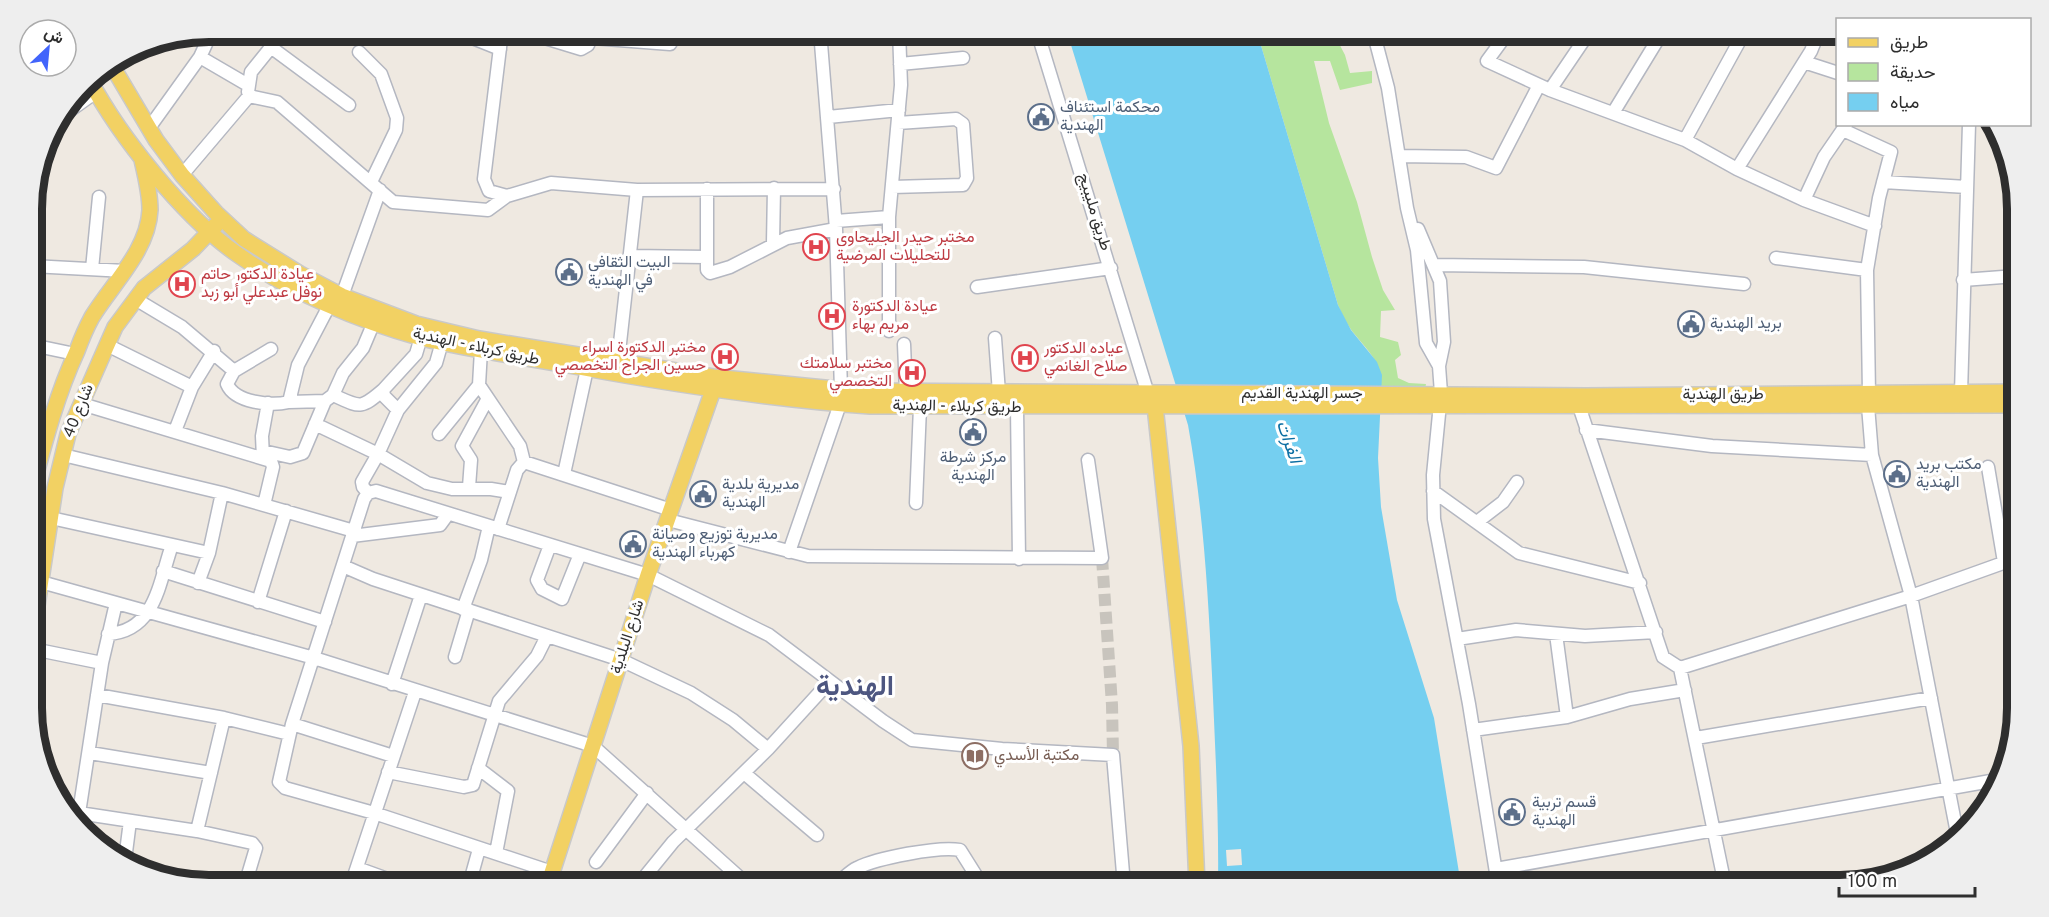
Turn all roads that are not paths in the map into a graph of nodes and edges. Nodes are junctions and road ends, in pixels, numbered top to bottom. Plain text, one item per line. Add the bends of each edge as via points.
1 (207, 42) edge
2 (276, 42) edge
3 (481, 42) edge
4 (501, 42) edge
5 (557, 42) edge
6 (587, 42) edge
7 (653, 42) edge
8 (671, 42) edge
9 (821, 42) edge
10 (899, 42) edge
11 (1039, 42) edge
12 (1376, 42) edge
13 (1501, 42) edge
14 (1582, 42) edge
15 (1657, 42) edge
16 (1739, 42) edge
17 (1814, 42) edge
18 (272, 48) junction
19 (500, 49) junction
20 (359, 52) dead end
21 (200, 57) junction
22 (963, 58) dead end
23 (1804, 62) junction
24 (900, 64) junction
25 (115, 70) edge
26 (1836, 72) edge
27 (1545, 87) junction
28 (94, 88) edge
29 (248, 90) junction
30 (349, 105) dead end
31 (1613, 113) junction
32 (899, 116) junction
33 (828, 117) junction
34 (1969, 126) edge
35 (149, 128) junction
36 (1845, 128) edge
37 (1685, 140) junction
38 (1399, 156) junction
39 (142, 160) junction
40 (1737, 169) junction
41 (182, 175) junction
42 (1883, 182) junction
43 (375, 186) junction
44 (892, 187) junction
45 (1967, 187) junction
46 (774, 188) junction
47 (707, 189) junction
48 (834, 189) junction
49 (637, 190) junction
50 (1407, 194) junction
51 (507, 196) junction
52 (99, 197) dead end
53 (1804, 200) junction
54 (889, 217) junction
55 (222, 219) junction
56 (836, 225) junction
57 (1875, 226) junction
58 (210, 232) junction
59 (773, 243) junction
60 (256, 247) junction
61 (630, 256) junction
62 (706, 257) junction
63 (1776, 258) dead end
64 (246, 260) junction
65 (1435, 266) junction
66 (42, 267) edge
67 (1111, 268) junction
68 (92, 269) junction
69 (1867, 270) junction
70 (125, 271) junction
71 (2007, 277) edge
72 (1963, 280) junction
73 (1744, 284) dead end
74 (977, 287) dead end
75 (137, 300) junction
76 (336, 300) junction
77 (92, 318) junction
78 (374, 322) junction
79 (115, 327) junction
80 (890, 331) dead end
81 (421, 337) junction
82 (995, 338) dead end
83 (442, 342) junction
84 (904, 344) dead end
85 (107, 345) junction
86 (42, 347) edge
87 (271, 349) dead end
88 (481, 350) junction
89 (214, 351) junction
90 (75, 354) junction
91 (618, 361) junction
92 (1439, 366) junction
93 (587, 369) junction
94 (234, 371) junction
95 (479, 385) junction
96 (192, 387) junction
97 (383, 390) junction
98 (713, 390) junction
99 (906, 392) junction
100 (2007, 392) edge
101 (999, 393) junction
102 (1961, 393) junction
103 (841, 397) junction
104 (329, 398) junction
105 (1436, 399) junction
106 (487, 400) junction
107 (1151, 400) junction
108 (1175, 400) joint
109 (1868, 400) junction
110 (289, 402) junction
111 (268, 403) junction
112 (81, 404) junction
113 (2007, 405) edge
114 (1579, 406) junction
115 (920, 407) junction
116 (1017, 408) junction
117 (398, 410) junction
118 (315, 424) junction
119 (42, 426) edge
120 (1586, 430) junction
121 (175, 431) junction
122 (439, 434) dead end
123 (263, 454) junction
124 (378, 454) junction
125 (63, 455) junction
126 (1872, 455) junction
127 (1088, 460) dead end
128 (525, 462) junction
129 (1988, 467) dead end
130 (564, 474) junction
131 (1517, 482) dead end
132 (469, 487) junction
133 (1433, 491) junction
134 (510, 492) junction
135 (222, 493) junction
136 (368, 493) junction
137 (916, 503) dead end
138 (264, 505) junction
139 (286, 511) junction
140 (448, 514) junction
141 (669, 515) junction
142 (51, 518) junction
143 (1477, 522) junction
144 (494, 528) junction
145 (353, 534) junction
146 (172, 545) junction
147 (550, 545) junction
148 (789, 552) junction
149 (209, 553) junction
150 (580, 554) junction
151 (1019, 559) junction
152 (2007, 561) edge
153 (2004, 562) junction
154 (343, 566) junction
155 (163, 571) junction
156 (648, 575) junction
157 (42, 576) edge
158 (42, 582) edge
159 (198, 583) junction
160 (1641, 583) junction
161 (420, 595) junction
162 (1911, 596) junction
163 (258, 602) junction
164 (116, 603) junction
165 (466, 610) junction
166 (150, 612) junction
167 (325, 622) junction
168 (1656, 632) junction
169 (108, 634) junction
170 (1556, 634) junction
171 (547, 636) junction
172 (1457, 639) junction
173 (42, 651) edge
174 (455, 657) dead end
175 (314, 658) junction
176 (621, 660) junction
177 (102, 663) junction
178 (1680, 668) junction
179 (830, 681) junction
180 (392, 684) junction
181 (1685, 690) junction
182 (415, 692) junction
183 (97, 696) junction
184 (1931, 698) junction
185 (494, 716) junction
186 (1568, 717) junction
187 (224, 718) junction
188 (291, 729) junction
189 (1473, 730) junction
190 (1696, 738) junction
191 (593, 746) junction
192 (768, 749) junction
193 (90, 753) junction
194 (393, 756) junction
195 (478, 768) junction
196 (388, 772) junction
197 (211, 773) junction
198 (744, 773) junction
199 (1990, 781) edge
200 (1949, 789) junction
201 (647, 793) junction
202 (74, 807) edge
203 (79, 813) edge
204 (374, 813) junction
205 (130, 821) junction
206 (1956, 828) edge
207 (197, 831) junction
208 (686, 831) junction
209 (1713, 831) junction
210 (817, 835) dead end
211 (479, 849) junction
212 (126, 853) edge
213 (496, 853) junction
214 (596, 862) dead end
215 (357, 868) junction
216 (1496, 869) junction
217 (248, 875) edge
218 (355, 875) edge
219 (376, 875) edge
220 (472, 875) edge
221 (542, 875) edge
222 (551, 875) edge
223 (646, 875) edge
224 (737, 875) edge
225 (848, 875) edge
226 (976, 875) edge
227 (1123, 875) edge
228 (1197, 875) edge
229 (1497, 875) edge
230 (1723, 875) edge

1 - 21 street
2 - 18 street
3 - 19 street
4 - 19 street
5 - 6 street via 581,49
7 - 8 street
9 - 33 street
10 - 24 street
11 - 67 street, طريق مليبيج
12 - 38 street
13 - 27 street via 1487,61
14 - 27 street
15 - 31 street
16 - 37 street
17 - 23 street
18 - 29 street via 251,72
18 - 30 street
19 - 51 street via 484,179 489,191
20 - 43 street via 381,74 397,118
21 - 29 street
21 - 35 street
22 - 24 street
23 - 26 street
23 - 40 street
24 - 32 street
25 - 35 main road
27 - 31 street
27 - 38 street via 1496,168 1466,157
28 - 39 main road, طريق كربلاء - الهندية
29 - 41 street
29 - 43 street via 277,102
31 - 37 street
32 - 33 street
32 - 44 street
32 - 44 street via 956,119 963,124 967,178 963,185
33 - 48 street
34 - 45 street
35 - 41 main road
36 - 42 street via 1891,153
36 - 53 street via 1824,157
37 - 40 street
38 - 50 street
39 - 58 main road, طريق كربلاء - الهندية
39 - 70 main road, شارع 40 via 150,212 140,244
40 - 53 street
41 - 55 main road
42 - 45 street
42 - 57 street
43 - 51 street via 393,202 488,210
43 - 76 street
44 - 54 street
45 - 72 street
46 - 47 street
46 - 48 street
46 - 59 street
47 - 49 street
47 - 62 street
48 - 56 street
49 - 51 street via 551,183
49 - 61 street
50 - 65 street
50 - 92 street via 1419,262 1426,343
52 - 68 street
53 - 57 street
54 - 56 street
54 - 80 street
55 - 58 main road, شارع 40
55 - 60 main road
56 - 59 street
56 - 103 street
57 - 69 street
58 - 64 main road, طريق كربلاء - الهندية
58 - 75 main road, شارع 40 via 144,288
59 - 62 street via 715,273 706,270
60 - 64 main road via 249,250
60 - 76 main road
61 - 62 street
61 - 91 street
63 - 69 street
64 - 76 main road, طريق كربلاء - الهندية
65 - 73 street via 1584,267
65 - 92 street via 1440,281 1444,342
66 - 68 street
67 - 74 street
67 - 107 street, طريق مليبيج
68 - 70 street
69 - 109 street
70 - 77 main road, شارع 40
71 - 72 street
72 - 102 street
75 - 79 main road, شارع 40
75 - 89 street
76 - 78 main road, طريق كربلاء - الهندية
76 - 91 main road via 479,339
76 - 110 street via 298,365
77 - 79 main road
77 - 90 main road, شارع 40
78 - 81 main road, طريق كربلاء - الهندية
78 - 104 street via 363,348
79 - 85 main road, شارع 40
81 - 83 main road, طريق كربلاء - الهندية
81 - 97 street via 416,354
82 - 101 street
83 - 88 main road, طريق كربلاء - الهندية
83 - 117 street via 436,363
84 - 99 street
85 - 96 street
85 - 112 main road, شارع 40
86 - 90 street
87 - 94 street
88 - 93 main road, طريق كربلاء - الهندية
88 - 95 street
89 - 94 street
89 - 96 street
90 - 119 main road, شارع 40
91 - 103 main road
92 - 105 street
93 - 98 main road, طريق كربلاء - الهندية
93 - 130 street
94 - 111 street via 227,384 231,390
95 - 106 street
95 - 122 street
96 - 121 street
97 - 104 street via 365,406
97 - 117 street
98 - 103 main road, طريق كربلاء - الهندية
98 - 141 main road, شارع البلدية
99 - 101 main road
99 - 103 main road
100 - 102 main road, طريق الهندية
101 - 107 main road
102 - 109 main road, طريق الهندية
103 - 115 main road, طريق كربلاء - الهندية
103 - 148 street
104 - 110 street
104 - 118 street
105 - 108 main road, جسر الهندية القديم
105 - 109 main road, طريق الهندية via 1586,396
105 - 114 main road, طريق الهندية
105 - 133 street
106 - 128 street via 500,412
106 - 132 street via 462,446 471,460
107 - 108 main road, طريق كربلاء - الهندية
107 - 116 main road, طريق كربلاء - الهندية
107 - 228 main road via 1191,746
109 - 113 main road, طريق الهندية
109 - 114 main road, طريق الهندية
109 - 126 street
110 - 111 street
111 - 123 street
112 - 121 street
112 - 125 main road, شارع 40
114 - 120 street
115 - 116 main road, طريق كربلاء - الهندية
115 - 137 street
116 - 151 street
117 - 124 street
118 - 123 street via 303,453 290,457
118 - 124 street
120 - 126 street via 1712,446
120 - 160 street
121 - 123 street
123 - 138 street via 273,467
124 - 132 street via 427,483 452,489
124 - 136 street via 362,482
125 - 135 street
125 - 142 main road, شارع 40
126 - 162 street
127 - 151 street via 1102,558
128 - 130 street
128 - 134 street via 517,470
129 - 153 street
130 - 141 street
131 - 143 street via 1503,502
132 - 134 street
133 - 143 street
133 - 172 street via 1434,519
134 - 144 street
135 - 138 street
135 - 149 street
136 - 140 street via 376,491
136 - 145 street
138 - 139 street
139 - 145 street
139 - 163 street
140 - 144 street
140 - 145 street via 440,525
141 - 148 street
141 - 156 main road, شارع البلدية
142 - 146 street
142 - 157 main road, شارع 40
143 - 160 street via 1519,553
144 - 147 street
144 - 165 street
145 - 154 street
146 - 149 street
146 - 155 street
147 - 150 street
147 - 150 street via 537,580 542,589 562,599
148 - 151 street via 854,558
149 - 159 street
150 - 156 street
152 - 153 street
153 - 162 street
154 - 161 street
154 - 167 street
155 - 159 street
155 - 166 street
156 - 176 main road, شارع البلدية
156 - 179 street via 769,635
158 - 164 street
159 - 163 street
160 - 168 street
161 - 165 street
161 - 180 street
162 - 178 street
162 - 184 street
163 - 167 street
164 - 166 street
164 - 169 street
165 - 171 street
165 - 174 street
166 - 169 street via 122,633
166 - 175 street
167 - 175 street
168 - 170 street
168 - 178 street via 1664,657
169 - 177 street
170 - 172 street via 1516,630
170 - 186 street
171 - 176 street
171 - 185 street via 537,656 499,701
172 - 189 street
173 - 177 street
175 - 180 street
175 - 188 street
176 - 191 main road, شارع البلدية
176 - 192 street via 691,693
177 - 183 street
178 - 181 street
179 - 192 street
179 - 227 street via 912,740 1113,755
180 - 182 street
181 - 186 street via 1630,699
181 - 190 street
182 - 185 street
182 - 194 street
183 - 187 street
183 - 193 street
184 - 190 street
184 - 200 street
185 - 191 street
185 - 195 street
186 - 189 street
187 - 188 street
187 - 197 street
188 - 194 street
188 - 204 street via 279,782 285,788
189 - 216 street
190 - 209 street
191 - 201 street
191 - 222 main road, شارع البلدية
192 - 198 street
193 - 197 street
193 - 202 street
194 - 196 street
195 - 196 street via 469,787
195 - 213 street via 508,791
196 - 204 street
197 - 207 street
198 - 208 street
198 - 210 street
199 - 200 street
200 - 206 street
200 - 209 street
201 - 208 street
201 - 214 street
203 - 205 street
204 - 211 street
204 - 215 street
205 - 207 street
205 - 212 street
207 - 217 street via 252,843 256,848
208 - 223 street
208 - 224 street
209 - 216 street
209 - 230 street
211 - 213 street
211 - 220 street
213 - 221 street
215 - 218 street
215 - 219 street
216 - 229 street
225 - 226 street via 857,868 949,848 960,850

